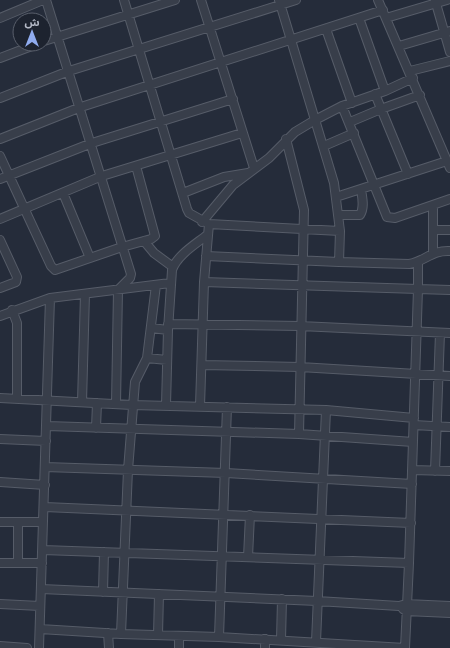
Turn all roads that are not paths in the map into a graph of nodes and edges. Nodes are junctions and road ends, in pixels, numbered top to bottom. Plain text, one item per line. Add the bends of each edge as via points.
1 (43, 0) edge
2 (46, 0) edge
3 (124, 0) edge
4 (175, 0) edge
5 (201, 0) edge
6 (296, 0) edge
7 (378, 0) edge
8 (448, 0) edge
9 (280, 2) edge
10 (435, 2) edge
11 (384, 14) junction
12 (128, 15) junction
13 (0, 18) edge
14 (359, 18) junction
15 (210, 27) junction
16 (326, 29) junction
17 (447, 32) edge
18 (58, 36) junction
19 (52, 38) edge
20 (292, 40) junction
21 (399, 46) junction
22 (139, 49) junction
23 (16, 52) edge
24 (450, 52) edge
25 (0, 58) edge
26 (450, 61) edge
27 (222, 62) junction
28 (69, 71) junction
29 (411, 74) junction
30 (150, 85) junction
31 (385, 91) junction
32 (375, 94) junction
33 (420, 95) junction
34 (0, 98) edge
35 (233, 99) junction
36 (352, 103) junction
37 (80, 106) junction
38 (342, 106) junction
39 (381, 109) junction
40 (161, 120) junction
41 (315, 120) junction
42 (350, 122) junction
43 (242, 133) junction
44 (354, 133) junction
45 (0, 139) edge
46 (286, 139) junction
47 (92, 143) junction
48 (324, 146) junction
49 (172, 155) junction
50 (0, 156) edge
51 (448, 160) edge
52 (136, 166) junction
53 (251, 170) junction
54 (408, 174) junction
55 (9, 175) junction
56 (102, 176) junction
57 (0, 179) edge
58 (374, 185) junction
59 (361, 189) junction
60 (63, 193) junction
61 (183, 193) junction
62 (336, 197) junction
63 (450, 199) edge
64 (433, 205) junction
65 (24, 208) junction
66 (339, 215) junction
67 (0, 219) edge
68 (205, 223) junction
69 (304, 229) junction
70 (433, 230) junction
71 (450, 230) edge
72 (340, 231) junction
73 (207, 235) junction
74 (0, 240) edge
75 (144, 241) junction
76 (122, 247) junction
77 (450, 252) edge
78 (433, 253) junction
79 (206, 256) junction
80 (90, 258) junction
81 (303, 261) junction
82 (339, 262) junction
83 (418, 262) junction
84 (173, 267) junction
85 (204, 282) junction
86 (170, 283) junction
87 (156, 285) junction
88 (301, 285) junction
89 (0, 288) edge
90 (418, 289) junction
91 (118, 290) junction
92 (450, 290) edge
93 (85, 294) junction
94 (50, 298) junction
95 (12, 310) junction
96 (0, 316) edge
97 (202, 325) junction
98 (300, 326) junction
99 (168, 327) junction
100 (150, 328) junction
101 (417, 333) junction
102 (440, 333) junction
103 (450, 334) edge
104 (147, 358) junction
105 (167, 360) junction
106 (202, 365) junction
107 (300, 367) junction
108 (450, 372) edge
109 (416, 374) junction
110 (438, 375) junction
111 (450, 376) edge
112 (0, 398) edge
113 (17, 398) junction
114 (48, 400) junction
115 (82, 402) junction
116 (97, 403) junction
117 (116, 404) junction
118 (132, 405) junction
119 (166, 405) junction
120 (200, 406) junction
121 (227, 407) junction
122 (300, 409) junction
123 (326, 410) junction
124 (414, 422) junction
125 (47, 426) junction
126 (437, 426) junction
127 (450, 427) edge
128 (96, 428) junction
129 (131, 429) junction
130 (227, 432) junction
131 (299, 434) junction
132 (325, 436) junction
133 (0, 439) edge
134 (46, 441) junction
135 (413, 442) junction
136 (45, 467) junction
137 (128, 470) junction
138 (412, 470) junction
139 (435, 471) junction
140 (450, 471) edge
141 (226, 473) junction
142 (323, 478) junction
143 (0, 482) edge
144 (412, 484) junction
145 (45, 485) junction
146 (45, 507) junction
147 (126, 511) junction
148 (224, 514) junction
149 (250, 515) junction
150 (322, 518) junction
151 (0, 522) edge
152 (18, 522) junction
153 (43, 522) junction
154 (411, 523) junction
155 (43, 550) junction
156 (104, 552) junction
157 (125, 552) junction
158 (222, 556) junction
159 (248, 557) junction
160 (319, 559) junction
161 (0, 563) edge
162 (18, 563) junction
163 (42, 563) junction
164 (409, 563) junction
165 (41, 589) junction
166 (103, 592) junction
167 (123, 593) junction
168 (159, 594) junction
169 (222, 597) junction
170 (282, 599) junction
171 (317, 600) junction
172 (0, 604) edge
173 (40, 606) junction
174 (450, 606) edge
175 (404, 607) junction
176 (450, 613) edge
177 (40, 629) junction
178 (108, 633) junction
179 (121, 634) junction
180 (158, 635) junction
181 (179, 636) junction
182 (219, 637) junction
183 (265, 639) junction
184 (281, 640) junction
185 (316, 642) junction
186 (0, 646) edge
187 (27, 648) edge
188 (39, 648) edge
189 (108, 648) edge
190 (179, 648) edge
191 (265, 648) edge
192 (405, 648) edge

1 - 13 street
2 - 18 street
3 - 12 street
4 - 12 street
5 - 15 street
6 - 9 street
7 - 11 street
8 - 10 street
9 - 15 street
9 - 20 street
10 - 11 street
10 - 17 street
11 - 14 street
11 - 21 street
12 - 18 street
12 - 22 street
14 - 16 street
14 - 31 street
15 - 22 street
15 - 27 street
16 - 20 street
16 - 36 street
17 - 21 street
17 - 24 street
18 - 19 street
18 - 28 street
20 - 27 street
20 - 41 street
21 - 29 street
22 - 28 street
22 - 30 street
23 - 25 street
26 - 29 street
27 - 30 street
27 - 35 street
28 - 34 street
28 - 37 street
29 - 31 street
29 - 33 street
30 - 37 street
30 - 40 street
31 - 32 street
32 - 36 street
32 - 39 street
33 - 39 street
33 - 51 street
35 - 40 street
35 - 43 street
36 - 38 street
37 - 45 street
37 - 47 street
38 - 41 street
38 - 42 street
39 - 42 street
39 - 54 street
40 - 47 street
40 - 49 street
41 - 46 street
41 - 48 street
42 - 44 street
43 - 49 street
43 - 53 street
44 - 48 street
44 - 58 street
46 - 53 street via 269,158
46 - 69 street via 303,203
47 - 55 street
47 - 56 street
48 - 62 street
49 - 52 street
49 - 61 street
50 - 55 street
51 - 54 street
52 - 56 street
52 - 75 street via 156,233 151,239
53 - 61 street via 224,177
53 - 68 street via 233,185
54 - 58 street
55 - 57 street
55 - 65 street
56 - 60 street
56 - 76 street
58 - 59 street
58 - 64 street via 388,218
59 - 62 street
59 - 66 street via 362,213
60 - 65 street
60 - 80 street
61 - 68 street via 189,213
62 - 66 street
63 - 64 street
64 - 70 street
65 - 67 street
65 - 80 street via 52,269 56,270
66 - 72 street
68 - 69 street
68 - 73 street
69 - 72 street
69 - 81 street
70 - 71 street
70 - 78 street
72 - 82 street
73 - 79 street
73 - 84 street via 191,247
74 - 89 street via 17,277 16,282
75 - 76 street
75 - 84 street via 154,253
76 - 80 street
76 - 91 street via 131,276
77 - 78 street
78 - 83 street
79 - 81 street
79 - 85 street
81 - 82 street
81 - 88 street
82 - 83 street
83 - 90 street
84 - 86 street
85 - 88 street
85 - 97 street
86 - 87 street
86 - 99 street
87 - 91 street
87 - 100 street
88 - 90 street
88 - 98 street
90 - 92 street
90 - 101 street
91 - 93 street
91 - 117 street
93 - 94 street
93 - 115 street
94 - 95 street
94 - 114 street
95 - 96 street
95 - 113 street via 17,323
97 - 98 street
97 - 99 street
97 - 106 street
98 - 101 street
98 - 107 street
99 - 100 street
99 - 105 street
100 - 104 street
101 - 102 street
101 - 109 street
102 - 103 street
102 - 110 street
104 - 105 street
104 - 118 street via 136,377
105 - 119 street
106 - 107 street
106 - 120 street
107 - 109 street
107 - 122 street
108 - 111 street
109 - 110 street
109 - 124 street
110 - 111 street
110 - 126 street
112 - 113 street
113 - 114 street
114 - 115 street
114 - 125 street
115 - 116 street
116 - 117 street
116 - 128 street
117 - 118 street
118 - 119 street
118 - 129 street
119 - 120 street
120 - 121 street
121 - 122 street
121 - 130 street
122 - 123 street
122 - 131 street
123 - 124 street
123 - 132 street
124 - 126 street
124 - 135 street
125 - 128 street
125 - 134 street
126 - 127 street
126 - 139 street
128 - 129 street
129 - 130 street
129 - 137 street
130 - 131 street
130 - 141 street
131 - 132 street
132 - 135 street
132 - 142 street
133 - 134 street
134 - 136 street
135 - 138 street
136 - 137 street
136 - 145 street
137 - 141 street
137 - 147 street
138 - 139 street
138 - 144 street
139 - 140 street
141 - 142 street
141 - 148 street
142 - 144 street
142 - 150 street
143 - 145 street
144 - 154 street
145 - 146 street
146 - 147 street
146 - 153 street
147 - 148 street
147 - 157 street
148 - 149 street
148 - 158 street
149 - 150 street
149 - 159 street
150 - 154 street
150 - 160 street
151 - 152 street
152 - 153 street
152 - 162 street
153 - 155 street
154 - 164 street
155 - 156 street
155 - 163 street
156 - 157 street
156 - 166 street
157 - 158 street
157 - 167 street
158 - 159 street
158 - 169 street
159 - 160 street
160 - 164 street
160 - 171 street
161 - 162 street
162 - 163 street
163 - 165 street
164 - 175 street
165 - 166 street
165 - 173 street
166 - 167 street
167 - 168 street
167 - 179 street
168 - 169 street
168 - 180 street
169 - 170 street
169 - 182 street
170 - 171 street
170 - 184 street
171 - 175 street
171 - 185 street
172 - 173 street
173 - 177 street
174 - 175 street
175 - 176 street
175 - 192 street
177 - 178 street
177 - 188 street
178 - 179 street
178 - 189 street
179 - 180 street
180 - 181 street
181 - 182 street
181 - 190 street
182 - 183 street
183 - 184 street
183 - 191 street
184 - 185 street
185 - 192 street
186 - 187 street

